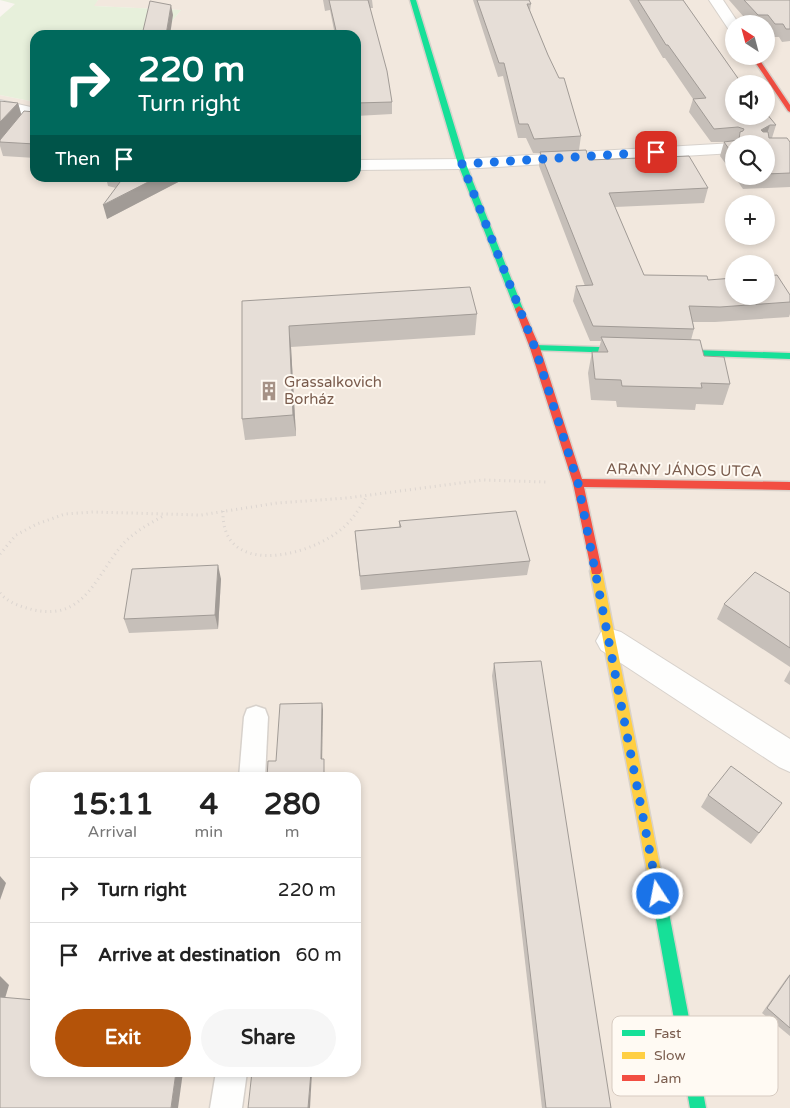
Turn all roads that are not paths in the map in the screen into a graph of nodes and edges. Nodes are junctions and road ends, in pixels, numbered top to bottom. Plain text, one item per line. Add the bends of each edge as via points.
1 (413, 0) edge
2 (716, 0) edge
3 (726, 15) edge
4 (760, 65) edge
5 (0, 105) edge
6 (790, 110) edge
7 (30, 112) edge
8 (725, 149) edge
9 (462, 164) junction
10 (361, 165) edge
11 (535, 348) junction
12 (790, 356) edge
13 (578, 483) junction
14 (790, 486) edge
15 (611, 641) junction
16 (256, 717) dead end
17 (790, 757) edge
18 (252, 772) edge
19 (681, 1016) edge
20 (231, 1077) edge
21 (226, 1108) edge

1 - 9 street
2 - 3 street
4 - 6 street
5 - 7 street
8 - 9 street
9 - 10 street
9 - 11 street
11 - 12 street
11 - 13 street
13 - 14 street, ARANY JÁNOS UTCA
13 - 15 street
15 - 17 street
15 - 19 street
16 - 18 lane
20 - 21 lane

